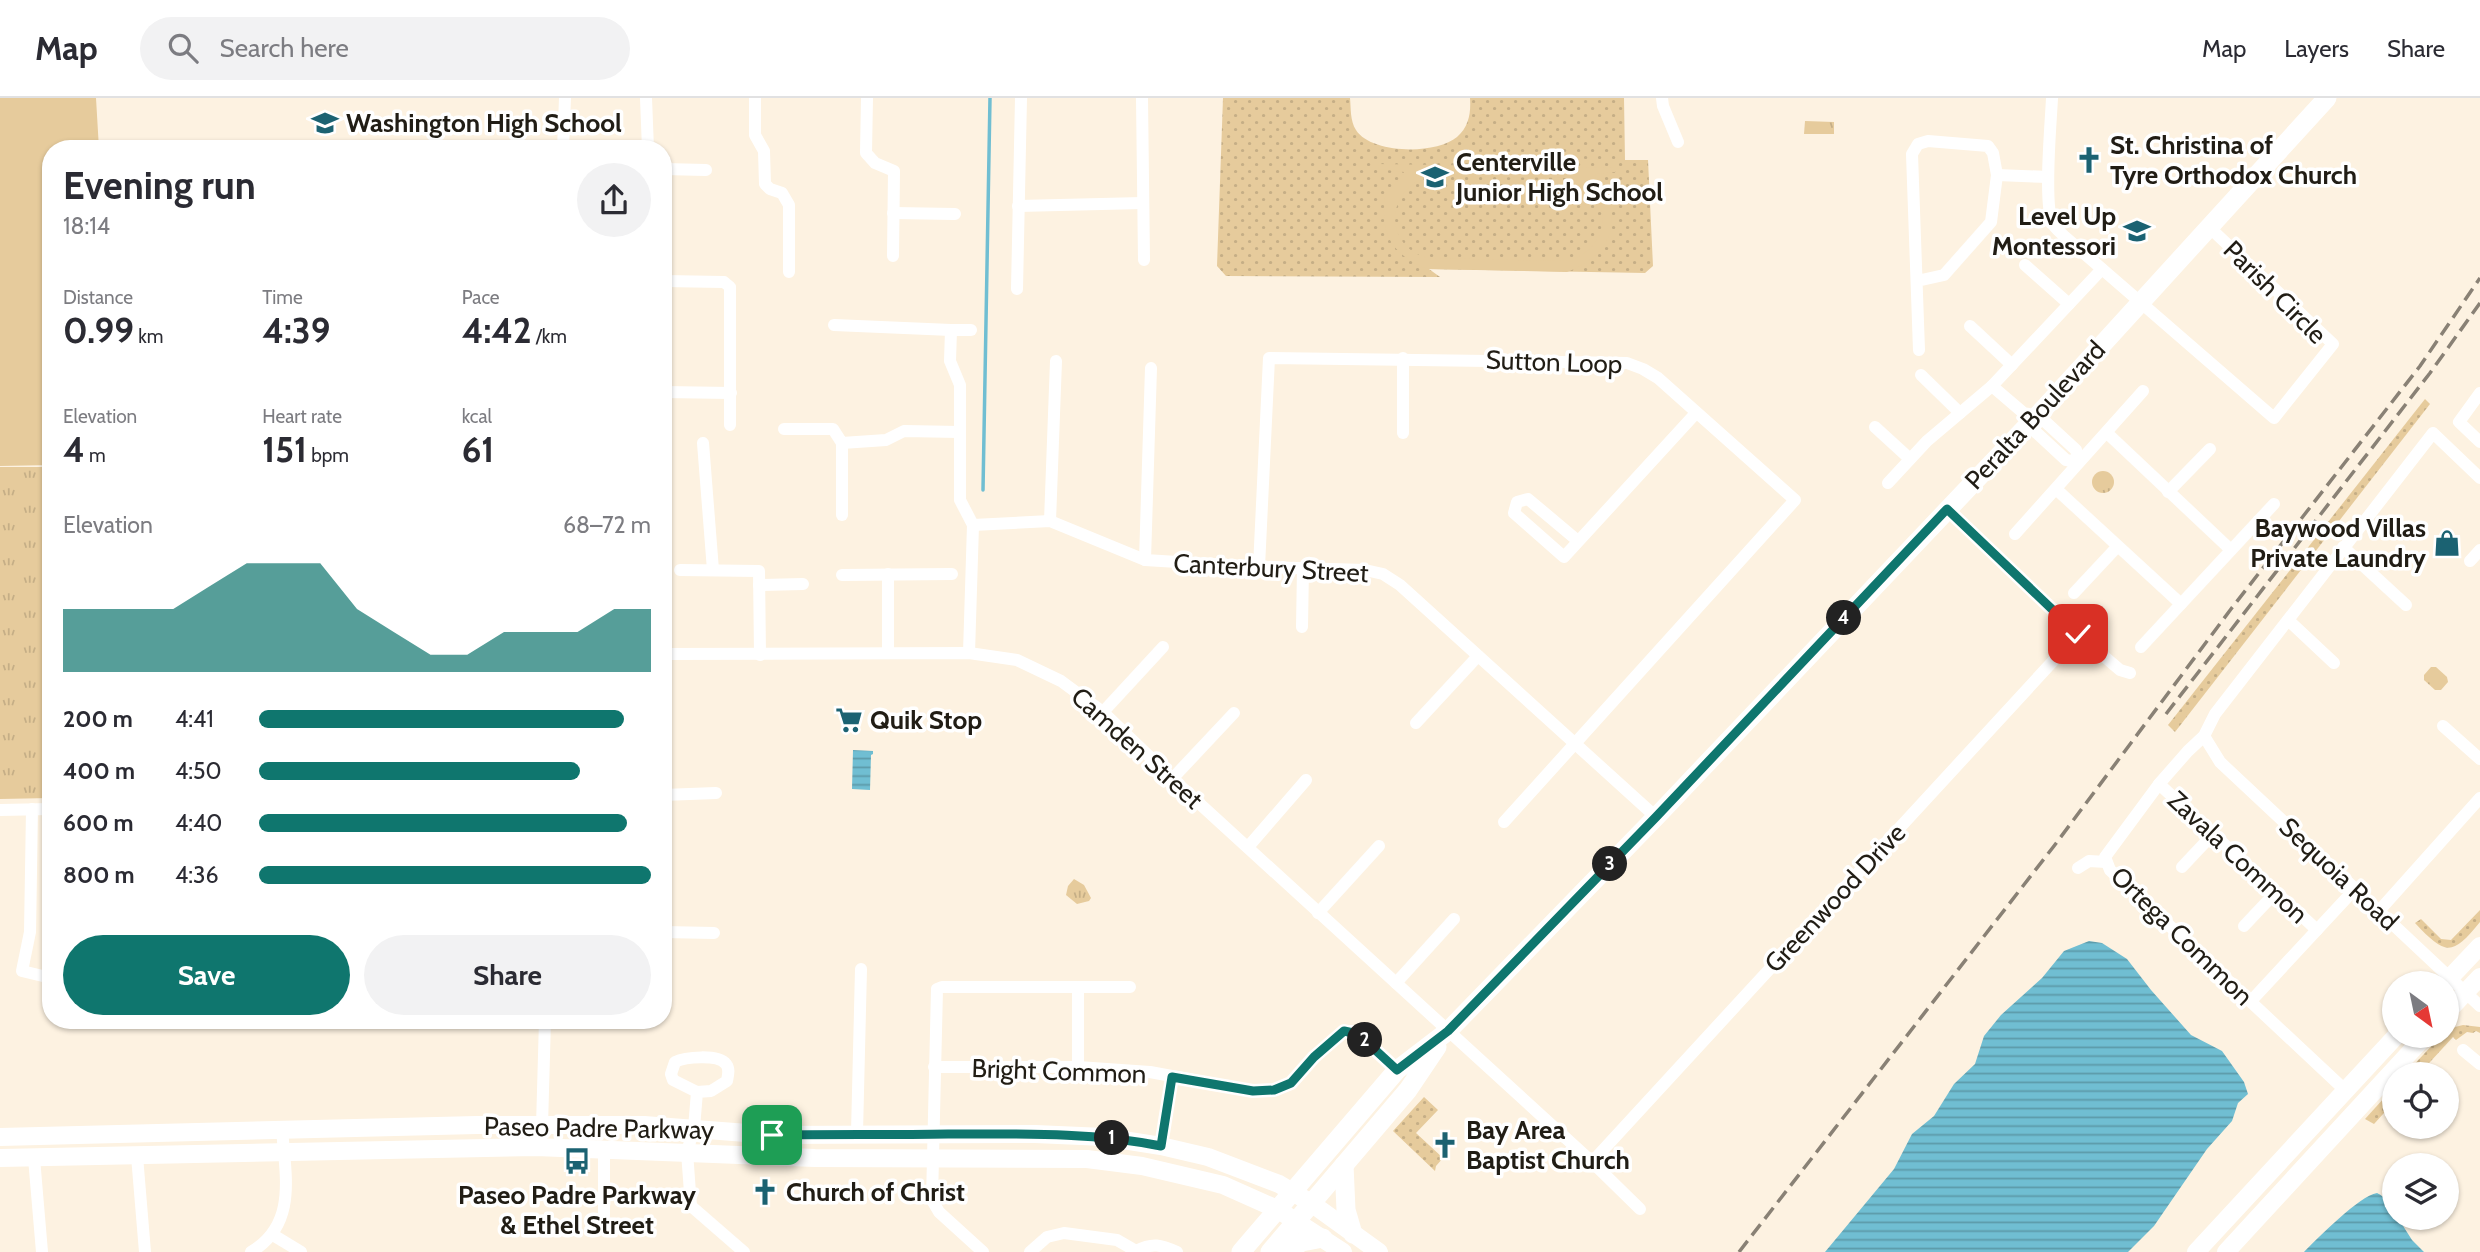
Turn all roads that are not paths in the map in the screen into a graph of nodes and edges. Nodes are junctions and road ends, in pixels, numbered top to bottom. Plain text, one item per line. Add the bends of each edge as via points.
1 (565, 98) edge
2 (646, 98) edge
3 (755, 98) edge
4 (867, 98) edge
5 (1021, 98) edge
6 (1142, 98) edge
7 (1662, 98) edge
8 (2052, 98) edge
9 (2327, 98) edge
10 (563, 140) edge
11 (648, 140) edge
12 (1678, 142) dead end
13 (672, 169) edge
14 (706, 170) dead end
15 (1997, 175) junction
16 (2048, 177) junction
17 (1143, 203) junction
18 (1018, 206) junction
19 (892, 213) junction
20 (955, 214) dead end
21 (2210, 227) junction
22 (893, 256) dead end
23 (1144, 260) dead end
24 (2025, 265) dead end
25 (2102, 269) junction
26 (789, 272) dead end
27 (672, 281) edge
28 (1917, 281) junction
29 (1017, 289) dead end
30 (2141, 302) junction
31 (2069, 304) junction
32 (834, 326) dead end
33 (1970, 326) dead end
34 (951, 330) junction
35 (971, 330) dead end
36 (1919, 350) dead end
37 (1403, 358) junction
38 (1056, 361) dead end
39 (2012, 365) junction
40 (1151, 368) dead end
41 (1922, 375) dead end
42 (1992, 386) junction
43 (2143, 391) dead end
44 (672, 393) edge
45 (731, 393) junction
46 (2480, 393) edge
47 (1696, 413) junction
48 (1960, 413) junction
49 (2033, 420) junction
50 (730, 425) dead end
51 (1875, 427) dead end
52 (784, 429) dead end
53 (960, 432) junction
54 (1403, 433) dead end
55 (2107, 433) junction
56 (2480, 442) edge
57 (703, 443) dead end
58 (842, 443) junction
59 (2210, 450) dead end
60 (1910, 459) junction
61 (2079, 462) junction
62 (2480, 478) edge
63 (1888, 483) dead end
64 (2056, 489) junction
65 (2168, 492) junction
66 (2273, 504) dead end
67 (1947, 509) junction
68 (842, 515) dead end
69 (1050, 521) junction
70 (973, 525) junction
71 (2015, 534) dead end
72 (1578, 541) junction
73 (2117, 547) junction
74 (2343, 547) junction
75 (2231, 550) junction
76 (2480, 551) edge
77 (1145, 560) junction
78 (2470, 561) dead end
79 (1259, 567) junction
80 (1303, 568) junction
81 (680, 570) dead end
82 (713, 570) junction
83 (888, 574) junction
84 (951, 574) dead end
85 (842, 575) dead end
86 (759, 584) junction
87 (803, 584) dead end
88 (2074, 593) dead end
89 (2181, 604) junction
90 (2406, 605) dead end
91 (2288, 621) junction
92 (1302, 627) dead end
93 (2078, 634) junction
94 (1163, 647) dead end
95 (2141, 647) dead end
96 (888, 653) junction
97 (969, 653) junction
98 (672, 654) edge
99 (760, 654) junction
100 (1478, 656) junction
101 (2334, 663) dead end
102 (2130, 673) dead end
103 (1103, 712) junction
104 (1234, 713) dead end
105 (1416, 723) dead end
106 (2443, 726) dead end
107 (2204, 736) junction
108 (1574, 743) junction
109 (2480, 759) edge
110 (1172, 779) junction
111 (1306, 780) dead end
112 (2159, 784) junction
113 (716, 793) dead end
114 (672, 795) edge
115 (2480, 798) edge
116 (32, 809) junction
117 (42, 809) edge
118 (0, 810) edge
119 (1656, 817) junction
120 (1504, 822) dead end
121 (2214, 833) junction
122 (1379, 846) dead end
123 (1248, 847) junction
124 (2106, 862) junction
125 (2182, 867) dead end
126 (2078, 868) dead end
127 (2354, 890) junction
128 (2276, 892) junction
129 (2378, 912) junction
130 (1318, 913) junction
131 (1454, 919) dead end
132 (2244, 926) dead end
133 (2317, 930) junction
134 (672, 932) edge
135 (714, 933) dead end
136 (2480, 946) edge
137 (861, 969) dead end
138 (2438, 971) edge
139 (2456, 971) edge
140 (42, 976) edge
141 (2480, 977) edge
142 (1396, 983) junction
143 (1130, 988) dead end
144 (2459, 988) edge
145 (1078, 989) junction
146 (2465, 992) junction
147 (2459, 999) edge
148 (2251, 1001) junction
149 (2480, 1006) edge
150 (545, 1029) edge
151 (1448, 1031) junction
152 (2385, 1048) edge
153 (2415, 1048) edge
154 (2463, 1050) dead end
155 (2480, 1065) edge
156 (1078, 1067) junction
157 (934, 1068) junction
158 (1397, 1070) junction
159 (1172, 1077) junction
160 (2346, 1091) junction
161 (697, 1092) dead end
162 (542, 1126) junction
163 (282, 1128) junction
164 (694, 1128) junction
165 (857, 1133) junction
166 (932, 1134) junction
167 (0, 1137) edge
168 (1161, 1146) junction
169 (536, 1147) junction
170 (604, 1149) junction
171 (687, 1152) junction
172 (284, 1153) junction
173 (137, 1156) junction
174 (34, 1157) junction
175 (0, 1158) edge
176 (931, 1158) junction
177 (1592, 1162) junction
178 (1343, 1165) junction
179 (1291, 1191) junction
180 (1311, 1203) junction
181 (1277, 1209) junction
182 (1640, 1209) dead end
183 (604, 1215) dead end
184 (1296, 1220) junction
185 (1353, 1234) junction
186 (273, 1235) junction
187 (1323, 1238) junction
188 (42, 1252) edge
189 (145, 1252) edge
190 (251, 1252) edge
191 (301, 1252) edge
192 (744, 1252) edge
193 (983, 1252) edge
194 (1030, 1252) edge
195 (1136, 1252) edge
196 (1177, 1252) edge
197 (1241, 1252) edge
198 (1270, 1252) edge
199 (1283, 1252) edge
200 (1343, 1252) edge
201 (1379, 1252) edge
202 (2196, 1252) edge
203 (2226, 1252) edge

1 - 10 street
2 - 11 street
3 - 26 street via 755,135 764,150 765,184 782,193 789,205
4 - 19 street via 866,153 875,163 894,170
5 - 18 street
6 - 17 street
7 - 12 street
8 - 16 street
9 - 21 main road, Peralta Boulevard
13 - 14 street
15 - 16 street
15 - 28 street via 1992,222 1944,275
15 - 28 street via 1988,146 1917,144 1912,154
16 - 25 street via 2053,223
17 - 18 street
17 - 23 street
18 - 29 street
19 - 20 street
19 - 22 street
21 - 30 main road, Peralta Boulevard
21 - 30 street, Parish Circle via 2333,344 2274,418
24 - 31 street
25 - 30 street
25 - 31 street
27 - 45 street via 724,282 730,288
28 - 36 street
30 - 49 main road, Peralta Boulevard
31 - 39 street
32 - 34 street
33 - 39 street
34 - 35 street
34 - 53 street via 950,360 960,385
37 - 47 street, Sutton Loop via 1627,363 1658,379
37 - 54 street
37 - 79 street, Sutton Loop via 1269,358
38 - 69 street
39 - 42 street
40 - 77 street
41 - 48 street
42 - 48 street
42 - 49 street
43 - 55 street
44 - 45 street
45 - 50 street
46 - 56 street via 2459,422
47 - 72 street
47 - 108 street, Sutton Loop via 1796,500
48 - 60 street
49 - 61 street via 2076,450
49 - 67 main road, Peralta Boulevard
51 - 60 street
52 - 58 street via 833,429
53 - 58 street via 904,431 887,440
53 - 70 street via 960,500
55 - 61 street
55 - 65 street
57 - 82 street
58 - 68 street
59 - 65 street
60 - 63 street
61 - 64 street
62 - 74 street, Ortega Common via 2433,433
64 - 71 street
64 - 73 street
65 - 75 street
66 - 75 street
67 - 93 street
67 - 119 main road, Peralta Boulevard
69 - 70 street, Canterbury Street
69 - 77 street, Canterbury Street
70 - 97 street
72 - 72 street via 1528,499 1517,502 1514,513 1564,557
73 - 88 street
73 - 89 street
74 - 90 street
74 - 91 street, Ortega Common
75 - 89 street
76 - 78 street
77 - 79 street, Canterbury Street
79 - 80 street, Canterbury Street
80 - 92 street
80 - 100 street, Canterbury Street via 1382,575 1400,585
81 - 82 street
82 - 86 street via 759,571
83 - 84 street
83 - 85 street
83 - 96 street
86 - 87 street
86 - 99 street
89 - 95 street
91 - 101 street
91 - 107 street, Ortega Common via 2215,714
93 - 102 street via 2120,670
93 - 177 street, Greenwood Drive
94 - 103 street
96 - 97 street, Camden Street
96 - 99 street, Camden Street
97 - 103 street, Camden Street via 1017,660 1061,681
98 - 99 street, Camden Street
100 - 105 street
100 - 108 street, Canterbury Street
103 - 110 street, Camden Street
104 - 110 street
106 - 109 street
107 - 112 street, Ortega Common
107 - 127 street, Sequoia Road via 2220,762
108 - 119 street, Canterbury Street
108 - 120 street
110 - 123 street, Camden Street
111 - 123 street
112 - 121 street, Zavala Common
112 - 124 street, Ortega Common via 2107,852
113 - 114 street
115 - 129 street
116 - 117 street
116 - 118 street
116 - 140 street via 30,932 22,971
119 - 151 main road, Peralta Boulevard
121 - 125 street
121 - 128 street, Zavala Common
122 - 130 street
123 - 130 street, Camden Street
124 - 126 street via 2089,861
124 - 148 street, Ortega Common
127 - 129 street, Sequoia Road
127 - 133 street
128 - 132 street
128 - 133 street, Zavala Common
129 - 138 street, Sequoia Road
130 - 142 street, Camden Street
131 - 142 street
133 - 148 street
134 - 135 street
136 - 139 main road
137 - 165 street
141 - 146 main road
142 - 151 street, Camden Street
143 - 145 street
144 - 146 street, Sequoia Road
145 - 156 street
145 - 157 street via 937,989
146 - 147 main road
146 - 149 street, Sequoia Road
148 - 160 street, Ortega Common
150 - 162 street
151 - 158 main road, Peralta Boulevard
151 - 177 street, Camden Street
151 - 178 main road, Peralta Boulevard via 1408,1090
152 - 160 main road
153 - 203 main road
154 - 155 street
156 - 157 street, Bright Common
156 - 159 street, Bright Common
157 - 166 street
158 - 159 street, Bright Common via 1358,1034 1344,1031 1291,1083 1274,1090 1253,1091
158 - 179 main road, Peralta Boulevard
159 - 168 street
160 - 202 main road
161 - 164 street
162 - 163 main road, Paseo Padre Parkway
162 - 164 main road, Paseo Padre Parkway
162 - 169 street
163 - 167 main road, Paseo Padre Parkway
163 - 172 street
164 - 165 main road, Paseo Padre Parkway via 772,1135
164 - 171 street
165 - 166 main road, Paseo Padre Parkway
166 - 168 main road, Paseo Padre Parkway via 1070,1134
166 - 176 street
168 - 179 main road, Paseo Padre Parkway via 1208,1157
169 - 170 main road, Paseo Padre Parkway
169 - 172 main road, Paseo Padre Parkway
170 - 171 main road, Paseo Padre Parkway
170 - 183 street
171 - 176 main road, Paseo Padre Parkway
171 - 192 street via 691,1206
172 - 173 main road, Paseo Padre Parkway
172 - 186 street via 284,1215
173 - 174 main road, Paseo Padre Parkway
173 - 189 street
174 - 175 main road, Paseo Padre Parkway
174 - 188 street
176 - 181 main road, Paseo Padre Parkway via 1115,1162 1223,1185
176 - 193 street via 932,1200
177 - 182 street, Camden Street
178 - 180 main road, Peralta Boulevard
178 - 185 main road
179 - 180 main road, Paseo Padre Parkway
179 - 181 main road, Peralta Boulevard
180 - 184 main road, Peralta Boulevard
180 - 185 main road, Paseo Padre Parkway
181 - 184 main road, Paseo Padre Parkway
181 - 197 main road, Peralta Boulevard
184 - 187 main road, Paseo Padre Parkway
184 - 198 main road, Peralta Boulevard
185 - 201 main road, Paseo Padre Parkway
186 - 190 street
186 - 191 street
187 - 199 main road
187 - 200 main road, Paseo Padre Parkway
194 - 195 street via 1047,1237 1064,1233 1117,1240
195 - 196 street via 1147,1245

